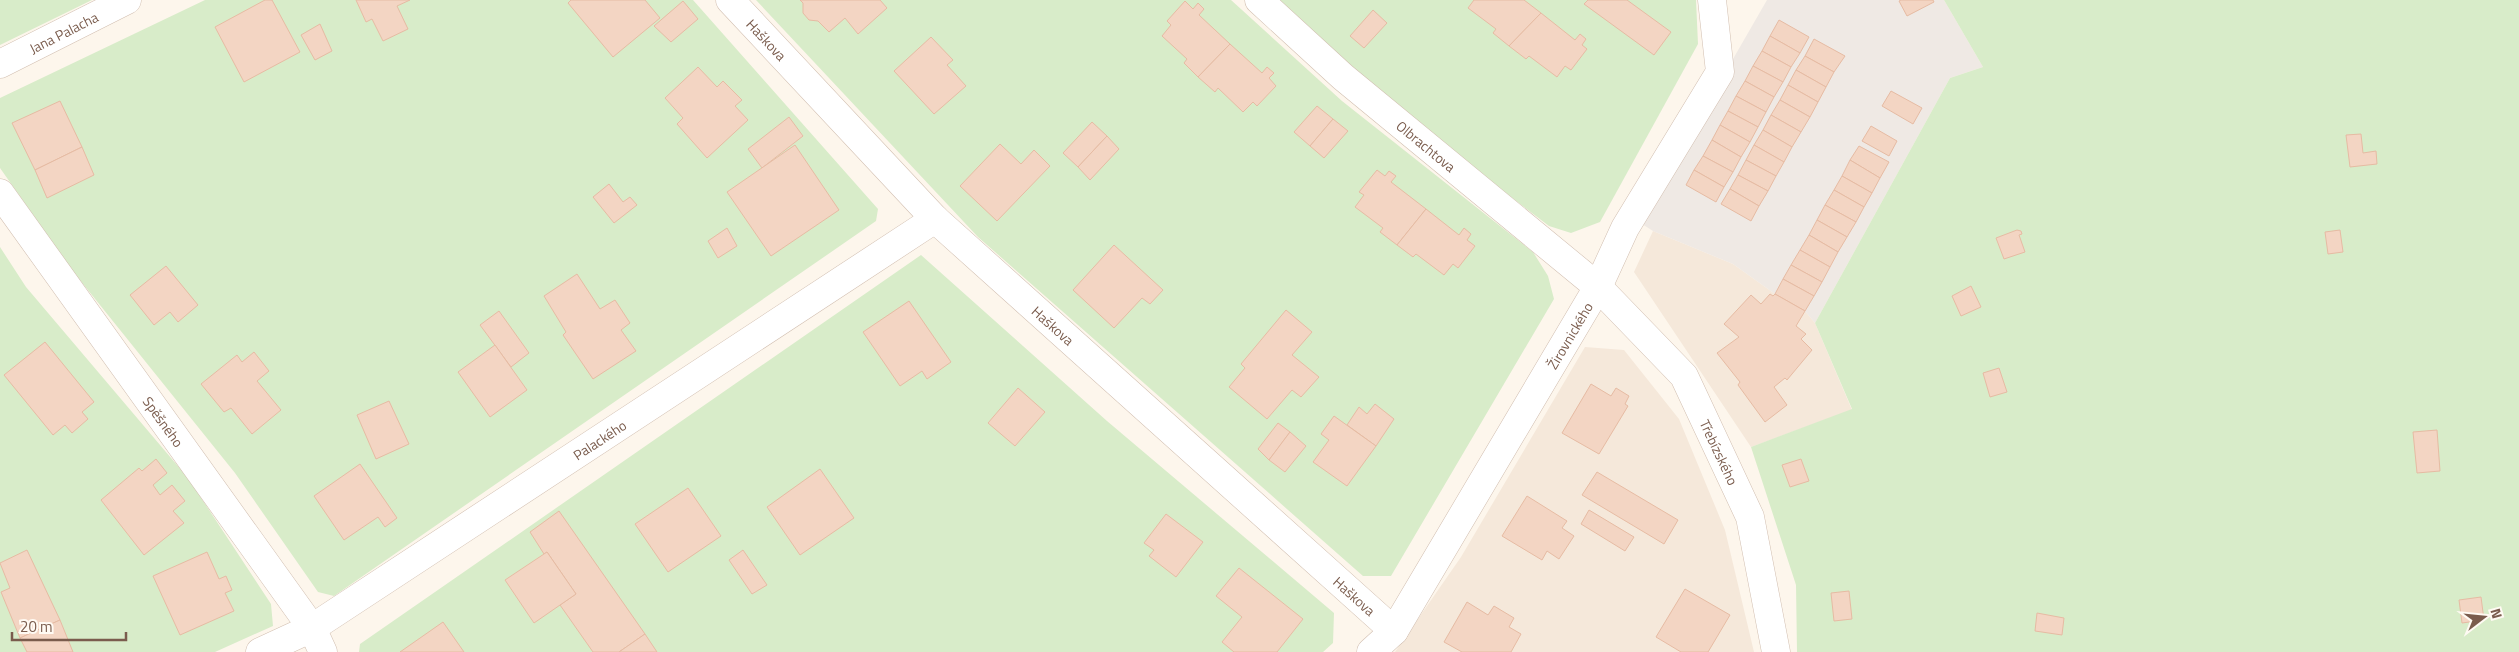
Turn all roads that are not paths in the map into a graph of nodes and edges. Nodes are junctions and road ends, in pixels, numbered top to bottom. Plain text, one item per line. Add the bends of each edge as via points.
1 (127, 0) edge
2 (730, 0) edge
3 (1259, 0) edge
4 (1712, 0) edge
5 (0, 64) edge
6 (0, 193) edge
7 (935, 219) junction
8 (1598, 287) junction
9 (1394, 631) junction
10 (318, 640) edge
11 (260, 652) edge
12 (1371, 652) edge
13 (1776, 652) edge

1 - 5 street, Jana Palacha
2 - 7 street, Haškova
3 - 8 street, Olbrachtova via 1343,77
4 - 8 street, Žirovnického via 1720,72 1626,228
6 - 10 street, Spěšného
7 - 9 street, Haškova
7 - 10 street, Palackého
8 - 9 street, Žirovnického
8 - 13 street, Třebízského via 1684,376 1750,517
9 - 12 street, Žirovnického
10 - 11 street, Palackého

